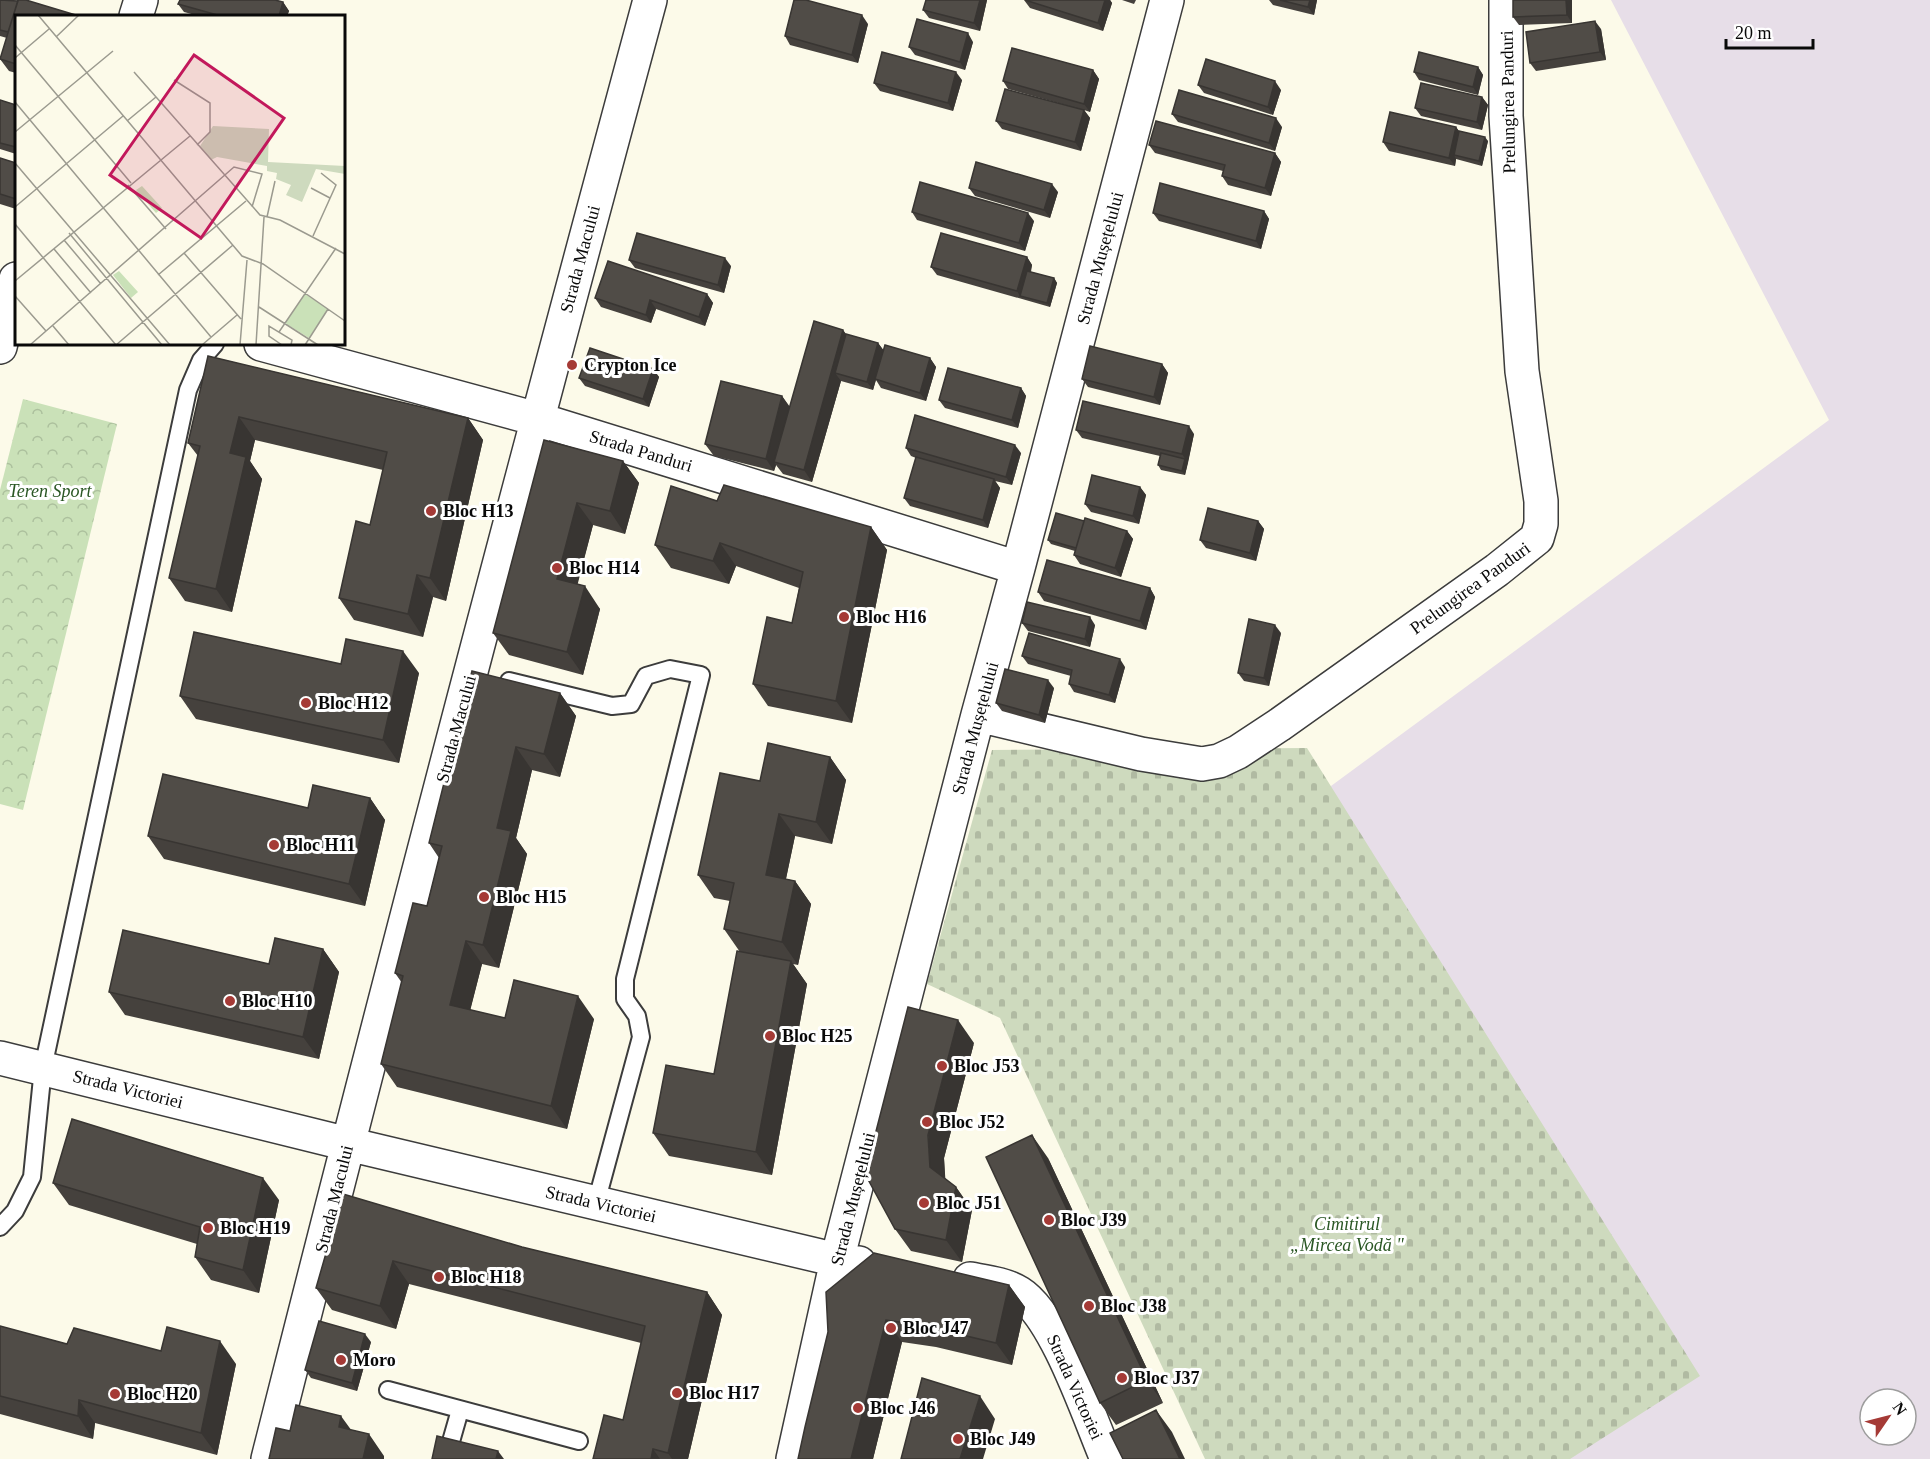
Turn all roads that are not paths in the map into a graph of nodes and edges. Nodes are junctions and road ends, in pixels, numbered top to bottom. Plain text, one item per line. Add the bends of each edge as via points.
1 (141, 0) edge
2 (650, 0) edge
3 (1167, 0) edge
4 (1506, 0) edge
5 (136, 15) edge
6 (0, 272) edge
7 (15, 278) edge
8 (15, 282) edge
9 (214, 345) edge
10 (265, 345) edge
11 (0, 346) edge
12 (537, 419) junction
13 (1018, 568) junction
14 (482, 674) junction
15 (978, 715) junction
16 (0, 1058) edge
17 (43, 1068) junction
18 (348, 1144) junction
19 (596, 1203) junction
20 (0, 1227) edge
21 (837, 1260) junction
22 (884, 1266) edge
23 (942, 1274) edge
24 (388, 1390) dead end
25 (460, 1410) junction
26 (579, 1441) dead end
27 (268, 1459) edge
28 (446, 1459) edge
29 (793, 1459) edge
30 (1107, 1459) edge

1 - 5 street
2 - 12 street, Strada Macului
3 - 13 street, Strada Mușețelului
4 - 15 street, Prelungirea Panduri via 1506,116 1522,371 1541,501 1537,538 1279,725 1220,761 1202,764 1141,754
6 - 7 street
8 - 11 street
9 - 17 lane via 201,360 188,390
10 - 12 street, Strada Panduri
12 - 13 street, Strada Panduri
12 - 14 street, Strada Macului
13 - 15 street, Strada Mușețelului
14 - 18 street, Strada Macului
14 - 19 lane via 612,706 631,704 646,676 670,669 701,675 625,979 626,999 637,1016 640,1036
15 - 21 street, Strada Mușețelului
16 - 17 street, Strada Victoriei
17 - 18 street, Strada Victoriei
17 - 20 lane via 32,1177 15,1211
18 - 19 street, Strada Victoriei
18 - 27 street, Strada Macului
19 - 21 street, Strada Victoriei
21 - 22 street, Strada Victoriei
21 - 29 street, Strada Mușețelului
23 - 30 street, Strada Victoriei via 996,1283 1019,1293 1040,1313 1056,1338
24 - 25 lane
25 - 26 lane
25 - 28 lane

